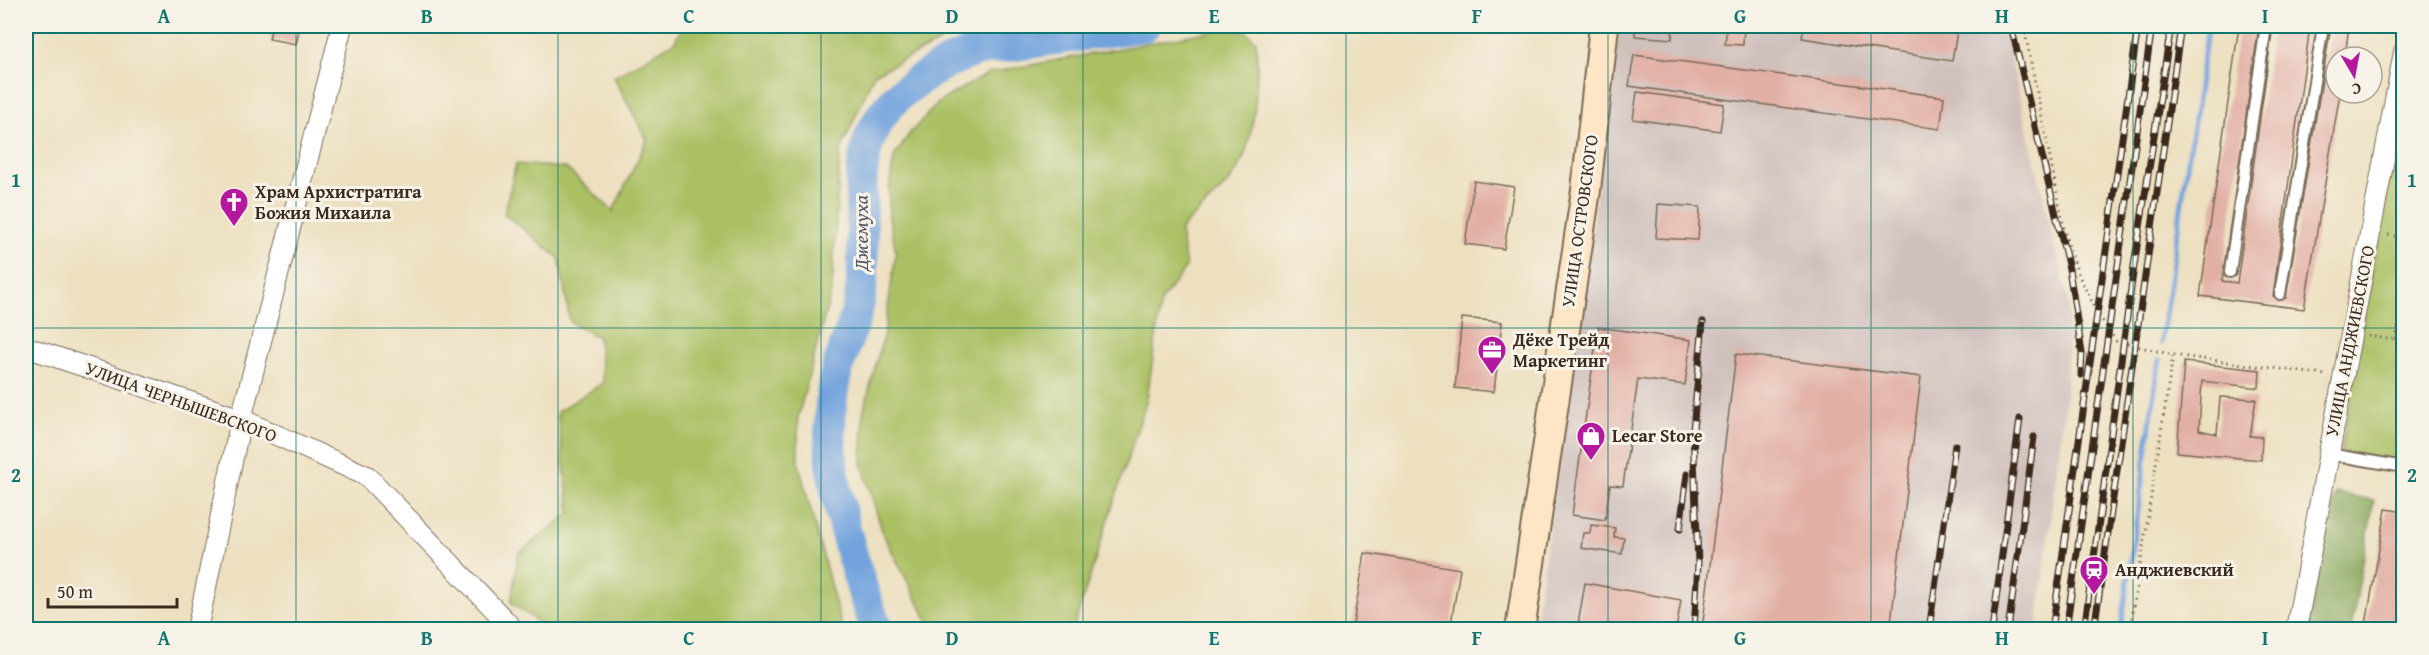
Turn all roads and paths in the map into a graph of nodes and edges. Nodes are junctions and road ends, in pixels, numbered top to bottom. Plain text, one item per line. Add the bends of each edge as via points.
1 (342, 26) edge
2 (1604, 26) edge
3 (1984, 26) edge
4 (2266, 26) edge
5 (2323, 26) edge
6 (2403, 52) edge
7 (2230, 272) dead end
8 (2403, 292) edge
9 (2280, 294) dead end
10 (2351, 333) junction
11 (2396, 340) junction
12 (2403, 341) edge
13 (26, 348) edge
14 (2173, 355) junction
15 (2343, 377) junction
16 (241, 419) junction
17 (2329, 454) junction
18 (2403, 467) edge
19 (196, 630) edge
20 (514, 630) edge
21 (1520, 630) edge
22 (2130, 630) edge
23 (2296, 630) edge

1 - 16 street
2 - 21 street, УЛИЦА ОСТРОВСКОГО via 1586,190
3 - 14 path via 2025,32 2066,237 2078,274 2098,314 2116,341
4 - 7 lane
5 - 9 lane
6 - 10 street, УЛИЦА АНДЖИЕВСКОГО
8 - 11 path
10 - 11 path
10 - 15 street, УЛИЦА АНДЖИЕВСКОГО
11 - 12 path
13 - 16 street, УЛИЦА ЧЕРНЫШЕВСКОГО
14 - 15 path
14 - 22 path
15 - 17 street, УЛИЦА АНДЖИЕВСКОГО
16 - 19 street
16 - 20 street, УЛИЦА ЧЕРНЫШЕВСКОГО via 367,476
17 - 18 lane
17 - 23 street, УЛИЦА АНДЖИЕВСКОГО

